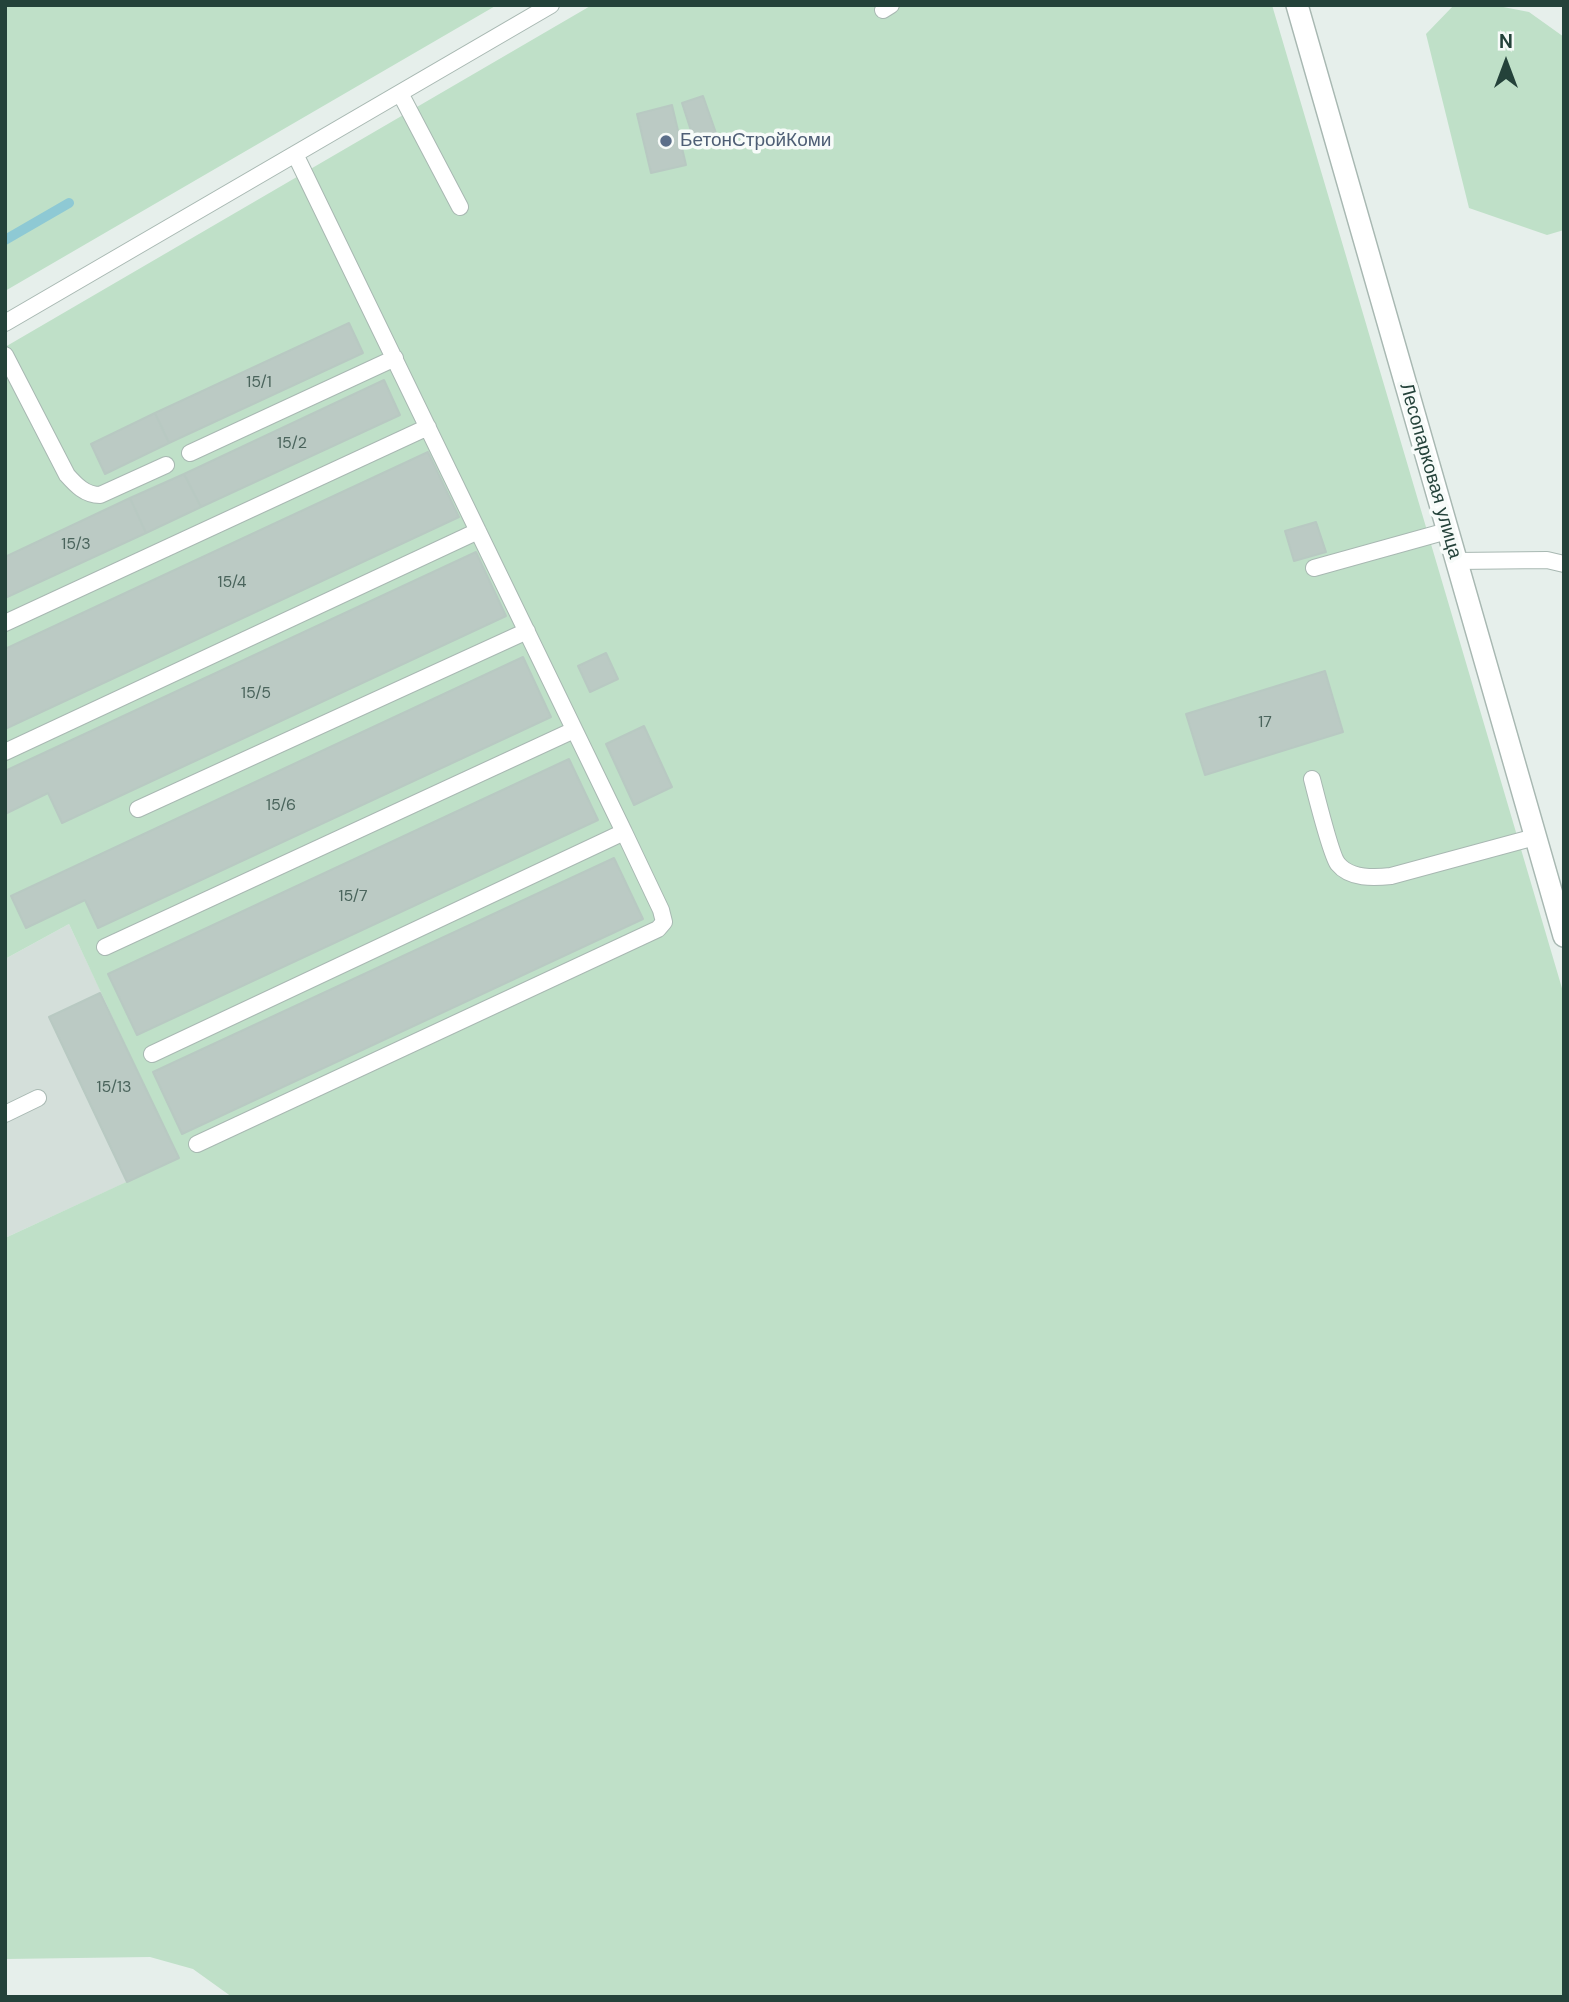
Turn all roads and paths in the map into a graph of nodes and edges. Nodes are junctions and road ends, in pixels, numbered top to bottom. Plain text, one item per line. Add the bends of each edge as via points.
1 (551, 5) edge
2 (1297, 5) edge
3 (400, 93) junction
4 (295, 154) junction
5 (460, 207) dead end
6 (5, 323) edge
7 (5, 355) edge
8 (395, 358) junction
9 (428, 427) junction
10 (190, 453) dead end
11 (166, 465) dead end
12 (478, 531) junction
13 (1447, 531) junction
14 (1456, 561) junction
15 (1564, 564) edge
16 (1314, 568) dead end
17 (5, 623) edge
18 (527, 631) junction
19 (575, 730) junction
20 (5, 751) edge
21 (1312, 779) dead end
22 (138, 809) dead end
23 (624, 832) junction
24 (1535, 837) junction
25 (1564, 936) edge
26 (104, 947) dead end
27 (152, 1054) dead end
28 (38, 1098) dead end
29 (5, 1114) edge
30 (197, 1144) dead end

1 - 3 lane
2 - 13 street, Лесопарковая улица
3 - 4 lane
3 - 5 lane
4 - 6 lane
4 - 8 lane
7 - 11 lane via 67,475 78,487 100,495
8 - 9 lane
8 - 10 lane
9 - 12 lane
9 - 17 lane
12 - 18 lane
12 - 20 lane
13 - 14 street, Лесопарковая улица
13 - 16 lane
14 - 15 lane via 1547,560
14 - 24 street, Лесопарковая улица
18 - 19 lane
18 - 22 lane
19 - 23 lane
19 - 26 lane
21 - 24 lane via 1337,863 1350,873 1391,876
23 - 27 lane
23 - 30 lane via 661,910 664,922 657,929
24 - 25 street, Лесопарковая улица
28 - 29 lane

